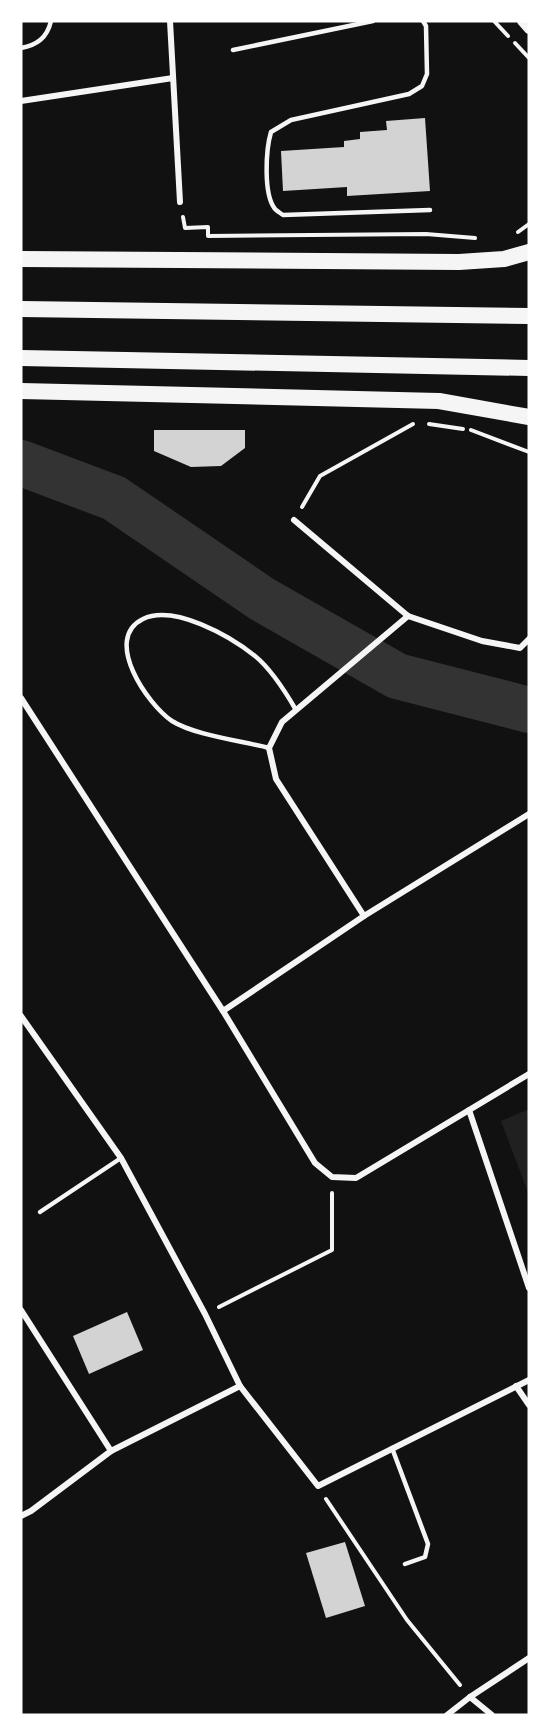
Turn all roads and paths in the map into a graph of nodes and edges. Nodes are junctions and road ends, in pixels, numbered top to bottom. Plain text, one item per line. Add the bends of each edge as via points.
1 (51, 21) edge
2 (170, 21) edge
3 (373, 21) edge
4 (423, 21) edge
5 (522, 21) edge
6 (529, 29) edge
7 (21, 48) edge
8 (233, 50) dead end
9 (173, 78) junction
10 (21, 101) edge
11 (180, 202) dead end
12 (430, 210) dead end
13 (529, 224) edge
14 (426, 234) dead end
15 (515, 234) dead end
16 (483, 238) dead end
17 (529, 252) edge
18 (21, 259) edge
19 (21, 309) edge
20 (529, 316) edge
21 (21, 358) edge
22 (529, 368) edge
23 (21, 391) edge
24 (529, 417) edge
25 (529, 452) edge
26 (294, 520) joint
27 (408, 616) junction
28 (529, 639) edge
29 (21, 698) edge
30 (296, 710) junction
31 (269, 748) junction
32 (529, 814) edge
33 (364, 916) junction
34 (223, 1011) junction
35 (21, 1016) edge
36 (529, 1074) edge
37 (469, 1110) junction
38 (121, 1158) junction
39 (332, 1177) junction
40 (40, 1212) dead end
41 (529, 1288) edge
42 (21, 1310) edge
43 (205, 1314) junction
44 (529, 1380) edge
45 (240, 1386) junction
46 (516, 1386) junction
47 (529, 1406) edge
48 (392, 1448) junction
49 (111, 1451) junction
50 (318, 1486) junction
51 (21, 1516) edge
52 (405, 1564) dead end
53 (529, 1658) edge
54 (470, 1697) junction
55 (447, 1715) edge
56 (492, 1715) edge

1 - 7 lane via 48,32 35,45
2 - 9 street
3 - 8 lane
4 - 12 lane via 428,74 422,86 408,94 291,120 272,132 268,144 268,184 275,209 283,214
5 - 6 street
9 - 10 street
9 - 11 street
13 - 15 path
14 - 16 path
17 - 18 highway via 504,259 459,262
19 - 20 highway
21 - 22 highway
23 - 24 highway via 439,401
25 - 26 path via 473,430 410,424 320,476
26 - 27 street
27 - 28 street via 482,641 520,648
27 - 30 street
29 - 34 street
30 - 31 street via 282,722
30 - 31 lane via 285,690 255,656 222,635 178,616 160,614 133,626 127,638 132,671 157,708 173,722 198,731
31 - 33 street via 276,779
32 - 33 street
33 - 34 street
34 - 39 street via 315,1163
35 - 38 street
36 - 37 street
37 - 39 street via 356,1178
37 - 41 street
38 - 40 lane
38 - 43 street
39 - 43 path via 332,1250
42 - 49 street
43 - 45 street
44 - 46 street
45 - 49 street
45 - 50 street
46 - 47 street
46 - 48 street
48 - 50 street
48 - 52 lane via 428,1544 425,1557
49 - 51 street
50 - 54 path via 407,1620
53 - 54 street
54 - 55 street
54 - 56 street

